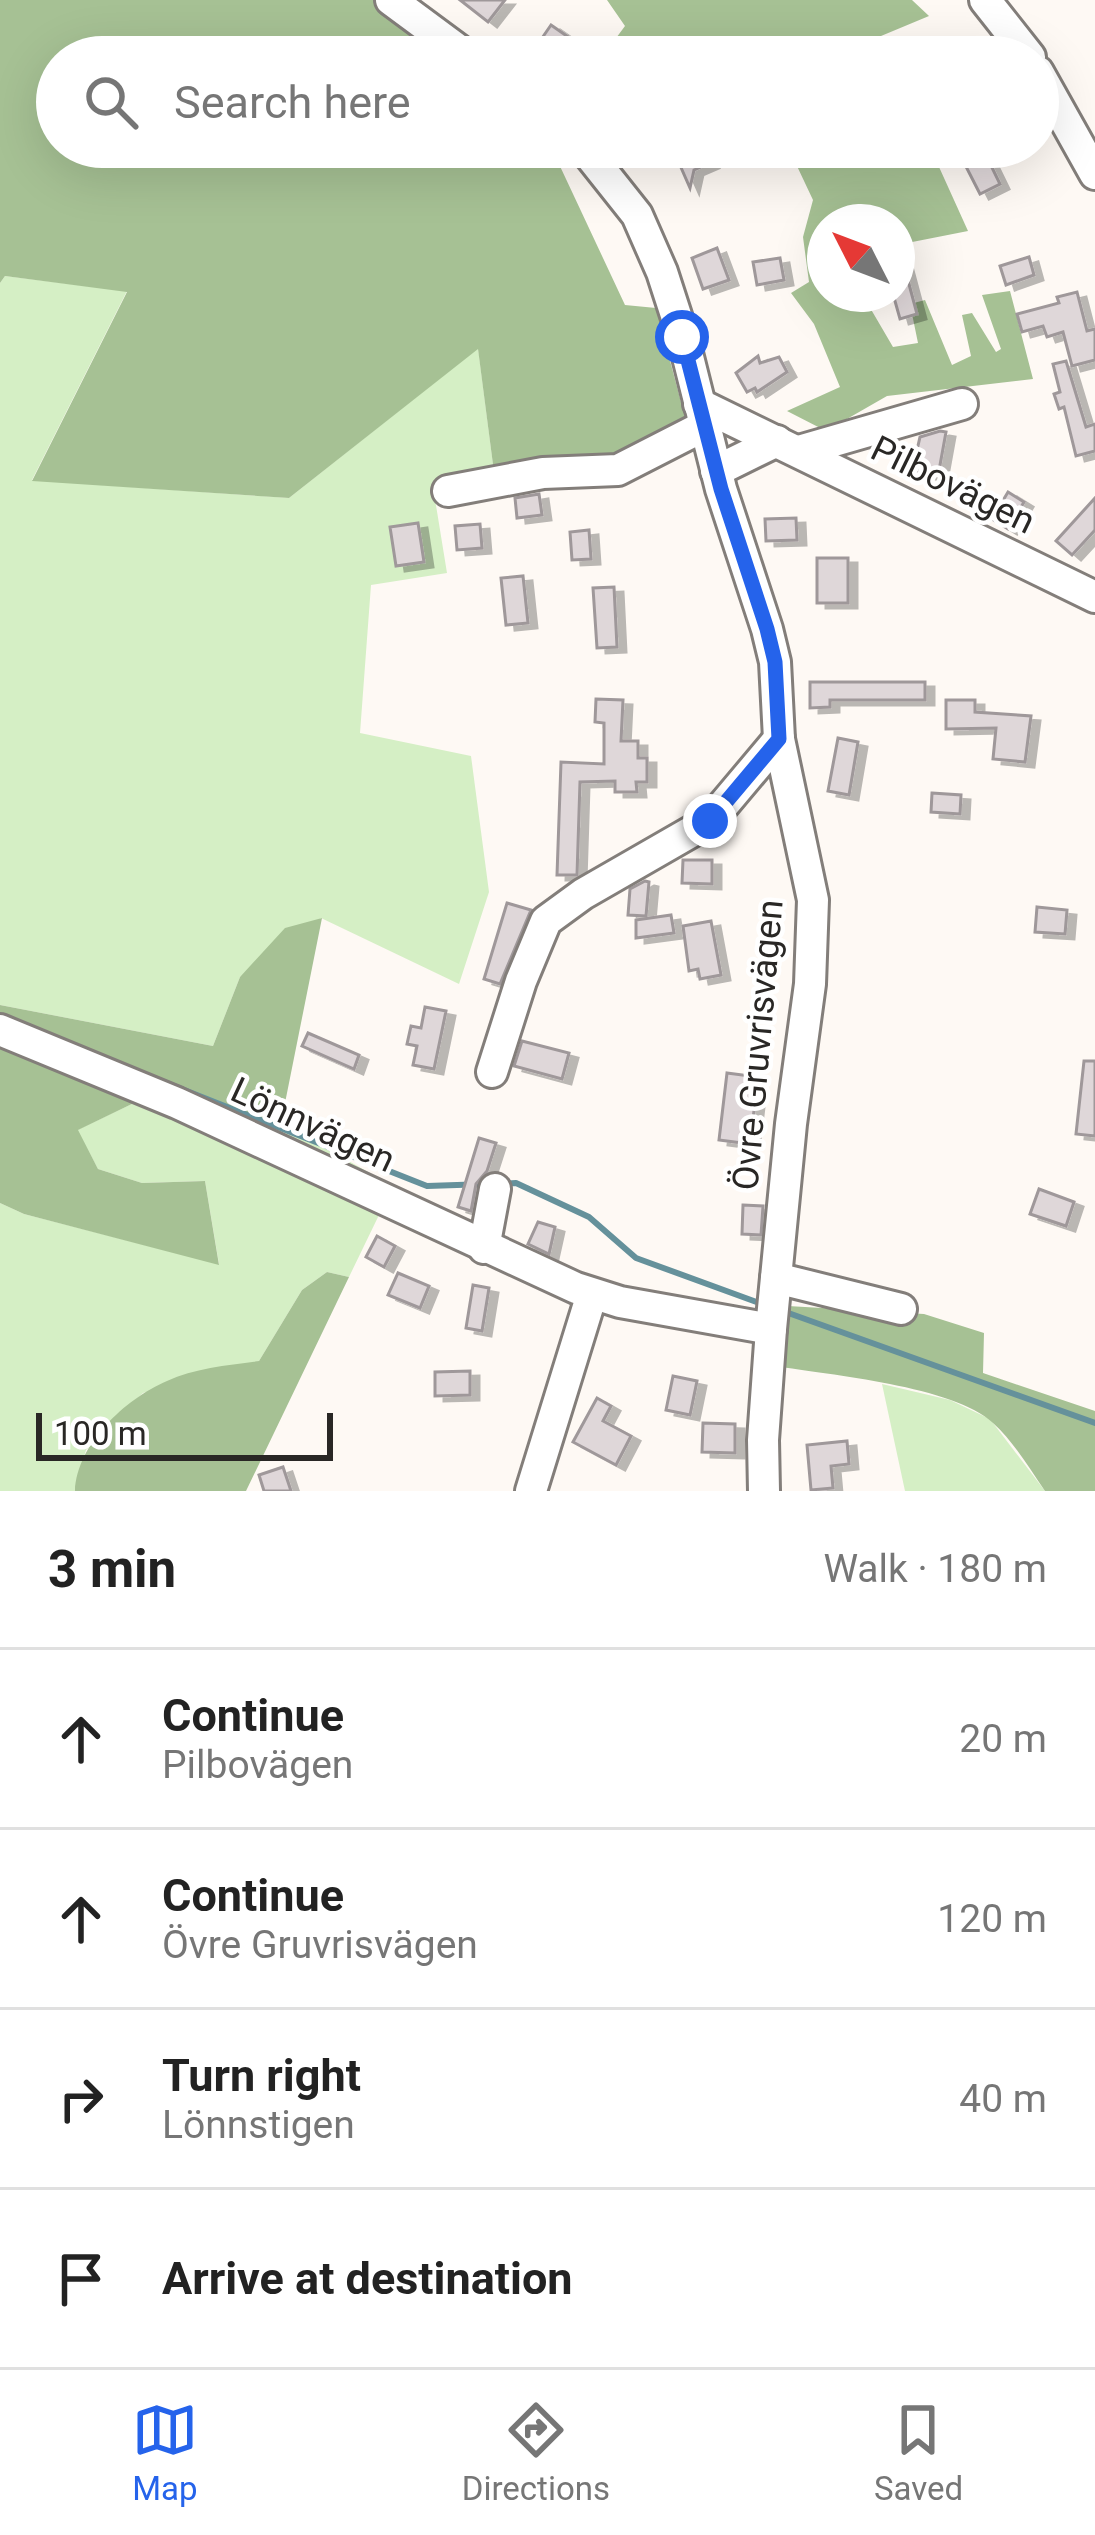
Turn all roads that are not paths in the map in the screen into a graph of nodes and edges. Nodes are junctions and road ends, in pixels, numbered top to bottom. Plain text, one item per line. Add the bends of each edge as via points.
1 (985, 0) edge
2 (394, 1) edge
3 (440, 36) edge
4 (1013, 36) edge
5 (1059, 110) edge
6 (601, 168) edge
7 (1095, 174) edge
8 (962, 404) dead end
9 (702, 415) junction
10 (788, 446) junction
11 (716, 471) junction
12 (448, 490) dead end
13 (1095, 597) edge
14 (779, 739) junction
15 (0, 1030) edge
16 (492, 1072) dead end
17 (495, 1189) dead end
18 (484, 1248) junction
19 (592, 1294) junction
20 (773, 1306) junction
21 (902, 1309) dead end
22 (531, 1490) edge
23 (764, 1491) edge

1 - 4 street
2 - 3 street
5 - 7 street
6 - 9 street via 651,246
8 - 10 street
9 - 10 street, Pilbovägen
9 - 11 street, Övre Gruvrisvägen
9 - 12 street via 617,470
10 - 11 street
10 - 13 street, Pilbovägen
11 - 14 street, Övre Gruvrisvägen via 775,662
14 - 16 street via 710,821 546,921
14 - 20 street, Övre Gruvrisvägen via 814,926
15 - 18 street, Lönnvägen via 177,1103
17 - 18 street
18 - 19 street, Lönnvägen
19 - 20 street, Lönnvägen
19 - 22 street
20 - 21 street, Lönnvägen
20 - 23 street, Övre Gruvrisvägen

